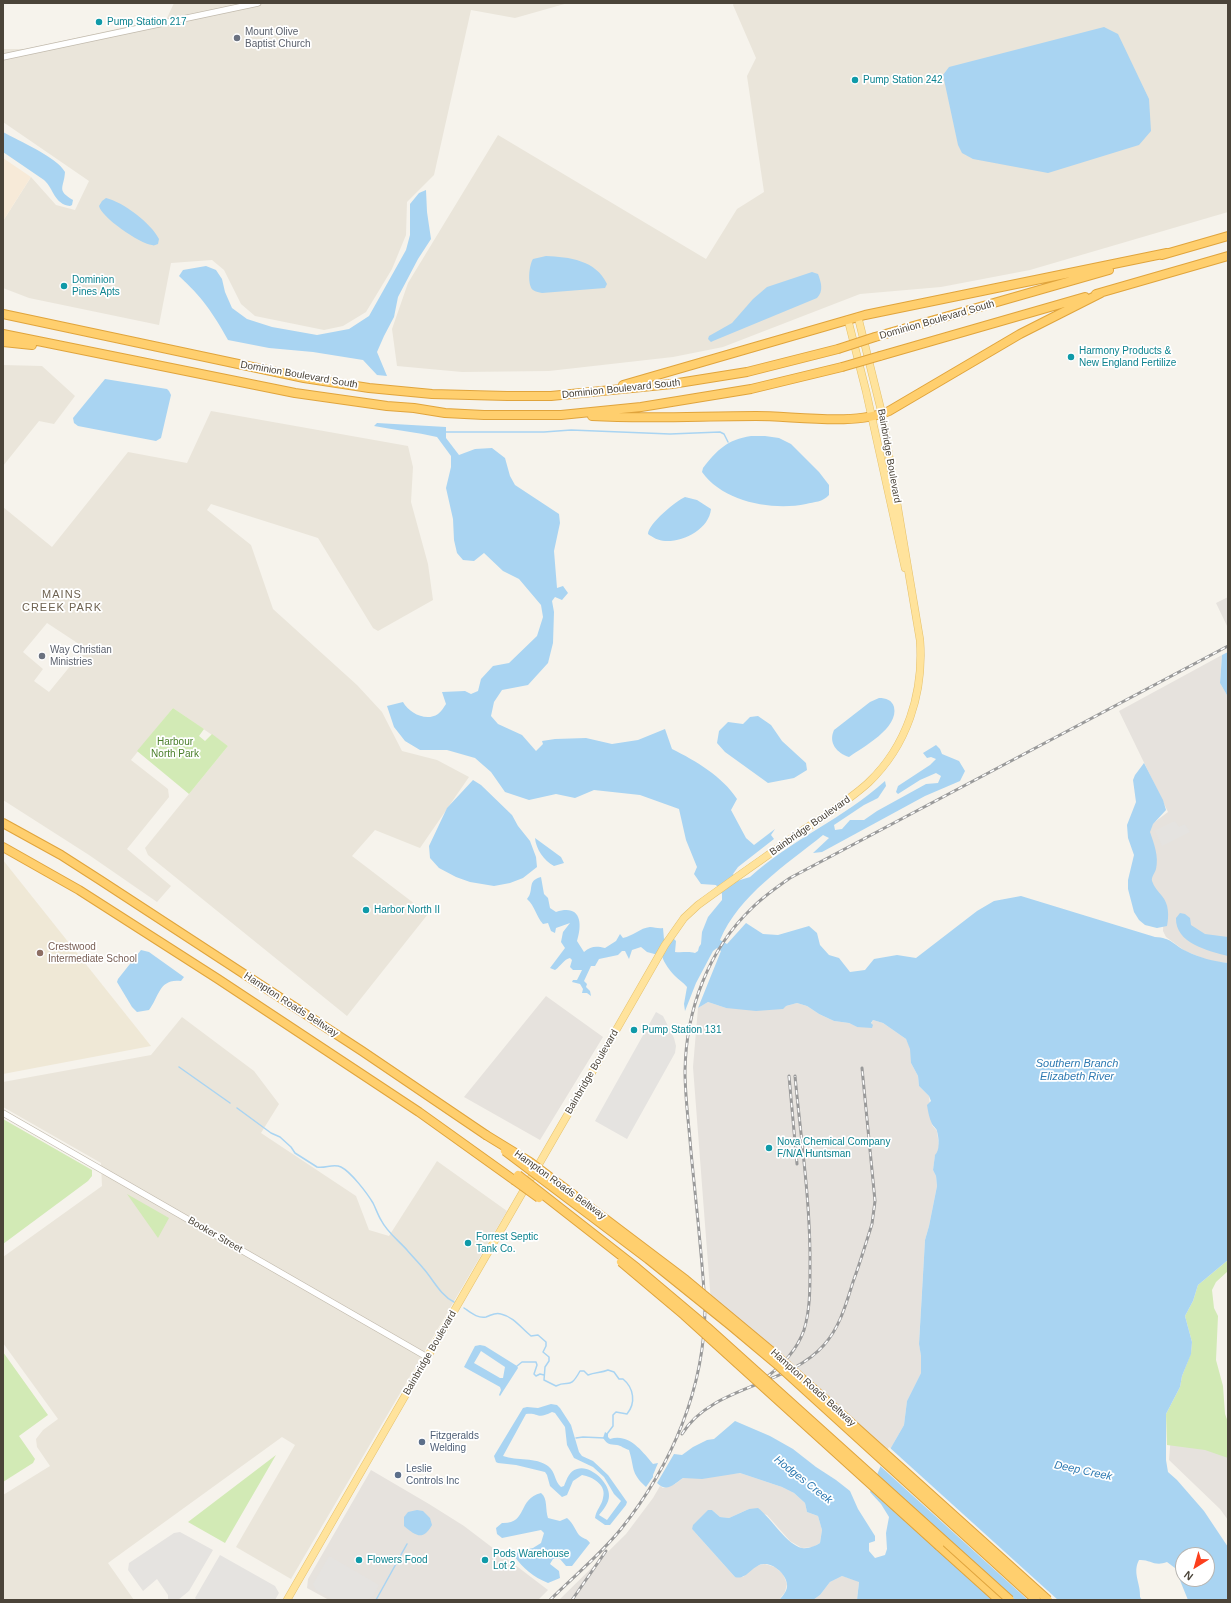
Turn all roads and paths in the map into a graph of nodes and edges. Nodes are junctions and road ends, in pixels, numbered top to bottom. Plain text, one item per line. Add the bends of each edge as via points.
1 (258, 3) edge
2 (3, 56) edge
3 (1228, 236) edge
4 (1167, 253) junction
5 (1228, 256) edge
6 (1103, 292) junction
7 (3, 308) edge
8 (3, 314) edge
9 (858, 317) junction
10 (848, 320) junction
11 (53, 324) junction
12 (3, 334) edge
13 (3, 342) edge
14 (98, 354) junction
15 (599, 392) junction
16 (882, 414) junction
17 (561, 415) junction
18 (872, 417) junction
19 (913, 597) junction
20 (3, 823) edge
21 (3, 847) edge
22 (3, 1113) edge
23 (486, 1135) junction
24 (516, 1178) junction
25 (427, 1358) junction
26 (287, 1600) edge
27 (999, 1600) edge
28 (1010, 1600) edge
29 (1036, 1600) edge
30 (1048, 1600) edge

1 - 2 street
3 - 4 highway, Dominion Boulevard South
4 - 9 highway
4 - 15 highway, Dominion Boulevard South, bridge via 781,364 672,384
5 - 6 highway, Dominion Boulevard South
6 - 16 highway via 1020,334
6 - 17 highway, Dominion Boulevard South, bridge via 781,383 680,402
7 - 11 highway
8 - 11 highway, Dominion Boulevard South
9 - 10 highway
9 - 16 main road, Bainbridge Boulevard
10 - 15 highway
10 - 18 main road, Bainbridge Boulevard
11 - 15 highway, Dominion Boulevard South via 281,373 369,388 471,396 551,396
12 - 14 highway, Dominion Boulevard South
13 - 14 highway
14 - 17 highway, Dominion Boulevard South via 355,402 445,413
16 - 18 highway
16 - 19 main road, Bainbridge Boulevard
17 - 18 highway
18 - 19 main road, Bainbridge Boulevard
19 - 25 main road, Bainbridge Boulevard via 921,646 919,682 910,719 892,754 873,778 852,796 719,890 689,913 675,930
20 - 23 highway, Hampton Roads Beltway via 100,880
21 - 24 highway, Hampton Roads Beltway via 79,890 218,979
22 - 25 street, Booker Street
23 - 29 highway, bridge via 736,1329
23 - 30 highway, Hampton Roads Beltway, bridge via 530,1162 686,1280 770,1350
24 - 27 highway, Hampton Roads Beltway, bridge via 684,1315
24 - 28 highway, bridge via 590,1231 684,1308
25 - 26 main road, Bainbridge Boulevard

